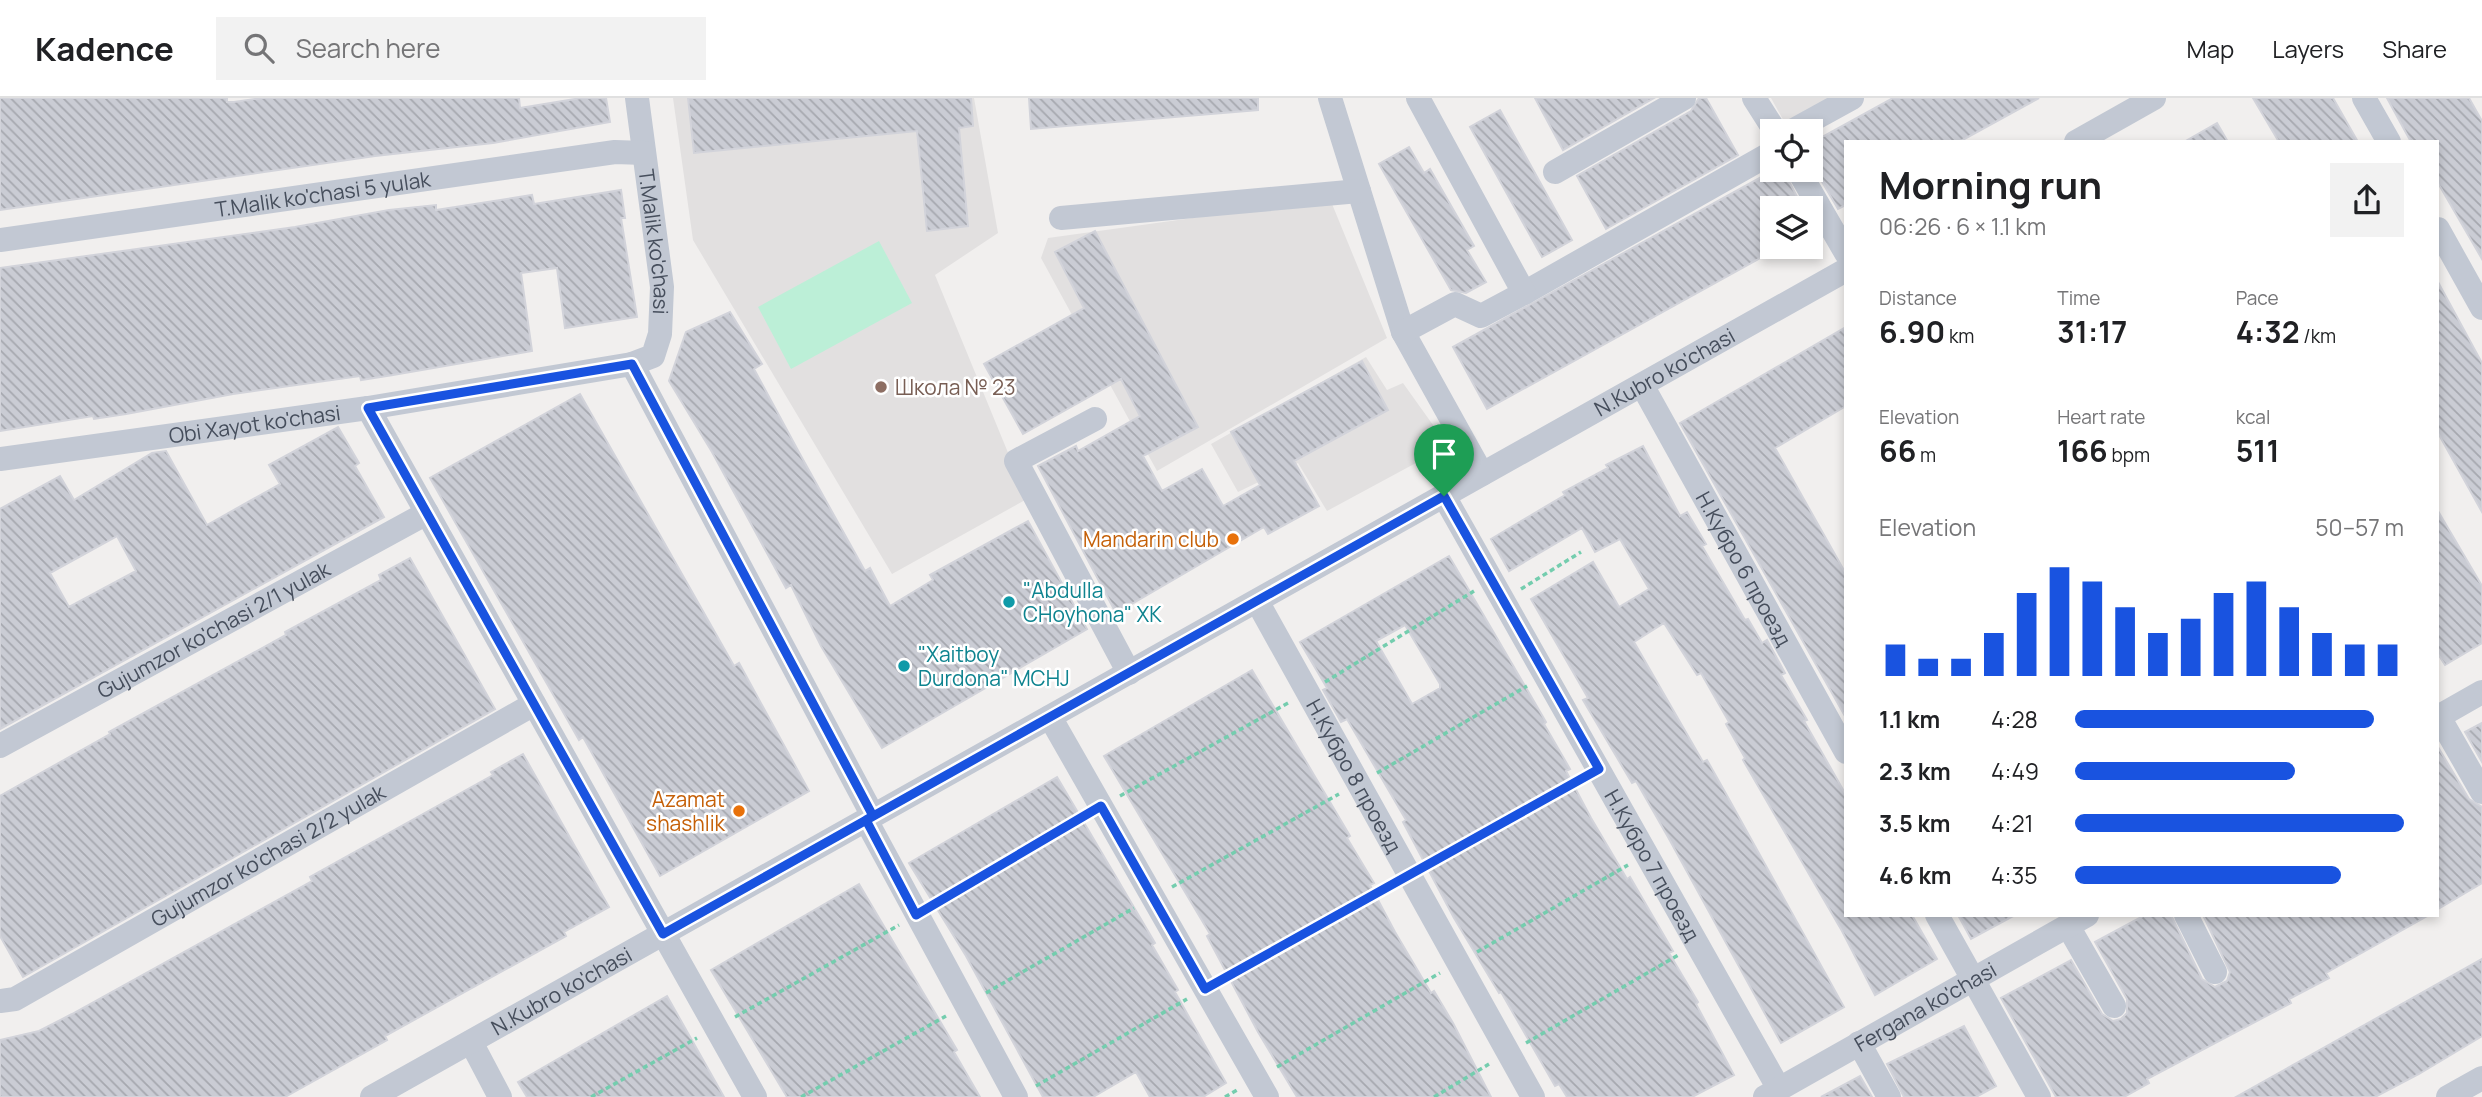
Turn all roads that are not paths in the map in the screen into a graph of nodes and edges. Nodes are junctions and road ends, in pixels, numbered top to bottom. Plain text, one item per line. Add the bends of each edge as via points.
1 (637, 98) edge
2 (1418, 98) edge
3 (1684, 98) edge
4 (1754, 98) edge
5 (1852, 98) edge
6 (2154, 98) edge
7 (2364, 98) edge
8 (1338, 102) edge
9 (1767, 119) edge
10 (1814, 119) edge
11 (2102, 136) edge
12 (2085, 140) edge
13 (2388, 140) edge
14 (644, 153) junction
15 (1760, 159) edge
16 (1555, 172) dead end
17 (1805, 182) edge
18 (1359, 191) junction
19 (1061, 218) dead end
20 (2439, 231) edge
21 (0, 240) edge
22 (1844, 250) edge
23 (1844, 271) edge
24 (1524, 293) junction
25 (2482, 308) edge
26 (1403, 332) junction
27 (632, 364) junction
28 (1642, 385) junction
29 (368, 408) junction
30 (1095, 419) dead end
31 (0, 459) edge
32 (1482, 474) junction
33 (1444, 496) junction
34 (427, 513) junction
35 (1257, 601) junction
36 (1129, 673) junction
37 (2482, 692) edge
38 (534, 705) junction
39 (1051, 717) junction
40 (2439, 717) edge
41 (0, 746) edge
42 (1844, 748) edge
43 (2482, 792) edge
44 (870, 818) junction
45 (1938, 917) edge
46 (2187, 917) edge
47 (2077, 921) edge
48 (663, 934) junction
49 (2216, 972) dead end
50 (1973, 980) junction
51 (0, 1001) edge
52 (2115, 1006) dead end
53 (471, 1042) junction
54 (1859, 1043) junction
55 (2482, 1078) edge
56 (1261, 1088) edge
57 (1768, 1095) edge
58 (372, 1097) edge
59 (500, 1097) edge
60 (755, 1097) edge
61 (1016, 1097) edge
62 (1533, 1097) edge
63 (1889, 1097) edge
64 (2039, 1097) edge
65 (2448, 1097) edge

1 - 14 street, T.Malik ko'chasi
2 - 24 street
3 - 16 street
4 - 9 street
5 - 10 street
6 - 11 street
7 - 13 street
8 - 18 street
11 - 12 street
14 - 21 street, T.Malik ko'chasi 5 yulak via 615,152
14 - 27 street, T.Malik ko'chasi via 662,287 660,334 653,356
15 - 24 street
17 - 22 street
18 - 19 street
18 - 26 street
20 - 25 street
23 - 28 street, N.Kubro ko'chasi
24 - 26 street via 1481,316 1455,304
26 - 32 street
27 - 29 street, Obi Xayot ko'chasi
27 - 44 street
28 - 32 street, N.Kubro ko'chasi
28 - 42 street, Н.Кубро 6 проезд
29 - 31 street, Obi Xayot ko'chasi
29 - 34 street
30 - 36 street via 1016,461
32 - 33 street, N.Kubro ko'chasi
33 - 35 street, N.Kubro ko'chasi
33 - 57 street, Н.Кубро 7 проезд via 1698,944
34 - 38 street
34 - 41 street, Gujumzor ko'chasi 2/1 yulak
35 - 36 street, N.Kubro ko'chasi
35 - 62 street, Н.Кубро 8 проезд
36 - 39 street, N.Kubro ko'chasi
37 - 40 street
38 - 48 street
38 - 51 street, Gujumzor ko'chasi 2/2 yulak via 15,999
39 - 44 street, N.Kubro ko'chasi
39 - 56 street
40 - 43 street
44 - 48 street, N.Kubro ko'chasi
44 - 61 street via 916,915
45 - 50 street
46 - 49 street
47 - 50 street, Fergana ko'chasi
47 - 52 street
48 - 53 street, N.Kubro ko'chasi
48 - 60 street
50 - 54 street, Fergana ko'chasi
50 - 64 street
53 - 58 street, N.Kubro ko'chasi
53 - 59 street
54 - 57 street, Fergana ko'chasi
54 - 63 street
55 - 65 street

